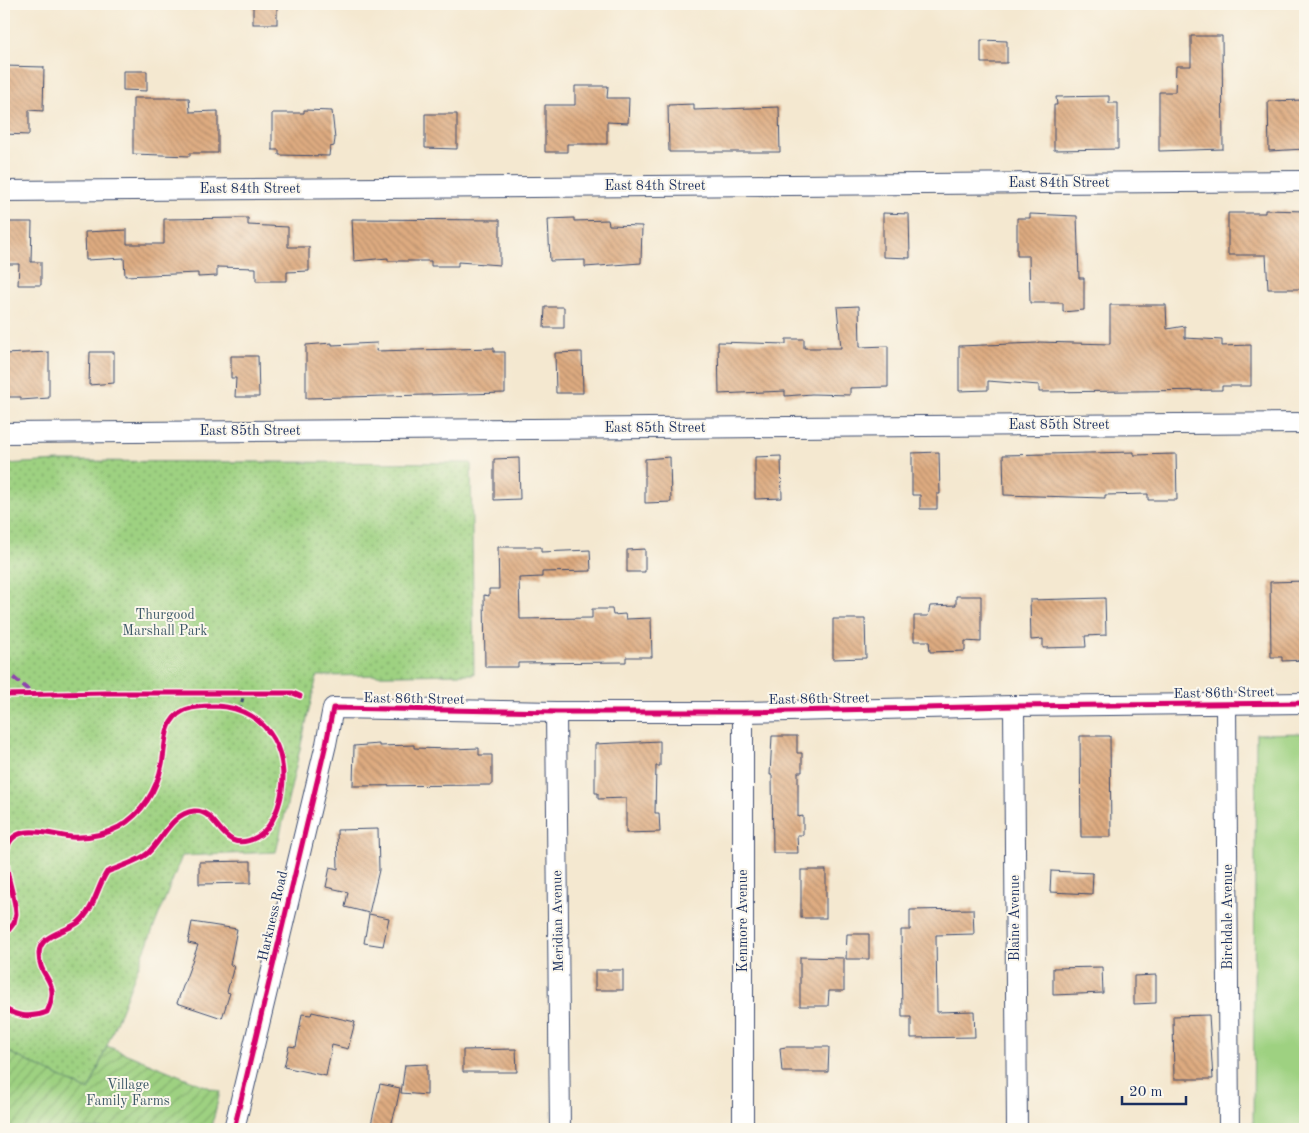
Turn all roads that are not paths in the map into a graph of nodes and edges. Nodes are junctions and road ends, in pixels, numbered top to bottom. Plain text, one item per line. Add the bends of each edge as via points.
1 (1305, 181) edge
2 (4, 191) edge
3 (1305, 423) edge
4 (4, 433) edge
5 (1305, 703) edge
6 (1226, 704) junction
7 (1014, 706) junction
8 (333, 708) joint
9 (556, 712) junction
10 (743, 712) junction
11 (234, 1129) edge
12 (560, 1129) edge
13 (743, 1129) edge
14 (1017, 1129) edge
15 (1230, 1129) edge

1 - 2 street, East 84th Street
3 - 4 street, East 85th Street
5 - 6 street, East 86th Street
6 - 7 street, East 86th Street
6 - 15 street, Birchdale Avenue
7 - 10 street, East 86th Street
7 - 14 street, Blaine Avenue
8 - 9 street, East 86th Street
8 - 11 street, Harkness Road
9 - 10 street, East 86th Street
9 - 12 street, Meridian Avenue
10 - 13 street, Kenmore Avenue

